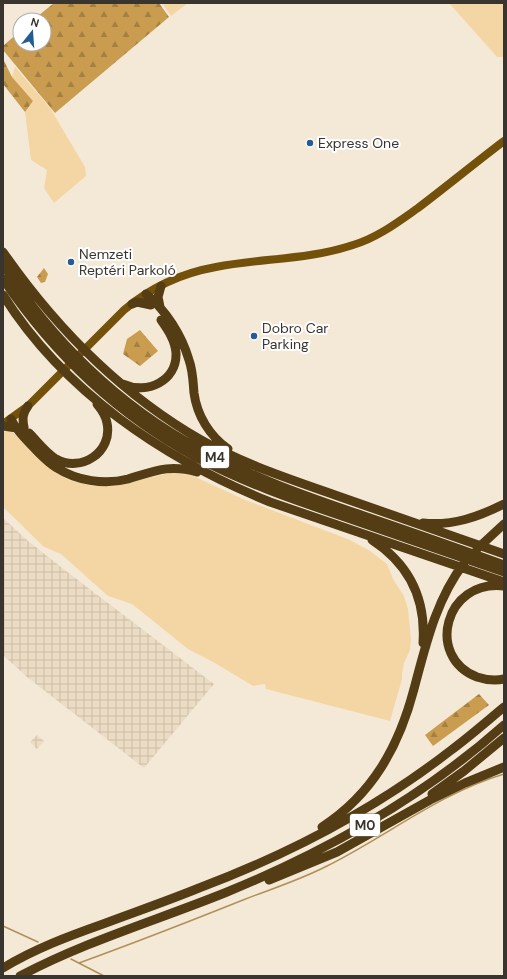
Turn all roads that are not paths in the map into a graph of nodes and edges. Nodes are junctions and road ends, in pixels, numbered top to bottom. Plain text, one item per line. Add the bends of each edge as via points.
1 (504, 141) edge
2 (3, 252) edge
3 (3, 264) edge
4 (3, 279) edge
5 (161, 286) junction
6 (146, 294) junction
7 (3, 295) edge
8 (132, 304) junction
9 (155, 306) junction
10 (116, 380) junction
11 (92, 397) junction
12 (28, 406) junction
13 (11, 419) junction
14 (3, 425) edge
15 (20, 428) junction
16 (242, 460) junction
17 (215, 478) junction
18 (504, 504) edge
19 (391, 515) junction
20 (504, 524) edge
21 (359, 533) junction
22 (457, 552) junction
23 (504, 554) edge
24 (480, 560) junction
25 (504, 565) edge
26 (504, 572) edge
27 (504, 582) edge
28 (504, 586) edge
29 (420, 666) junction
30 (504, 679) edge
31 (504, 707) edge
32 (504, 725) edge
33 (504, 738) edge
34 (504, 767) edge
35 (393, 820) junction
36 (286, 852) junction
37 (210, 898) junction
38 (3, 968) edge
39 (20, 976) edge

1 - 5 main road via 401,220 365,241 319,254 216,267 175,279
2 - 10 highway via 49,312
3 - 22 highway, M4 via 41,317 88,368 172,434 224,462 282,487
4 - 22 highway, M4 via 35,324 80,373 131,415 172,443 249,483
5 - 6 main road
5 - 9 highway
6 - 8 main road
6 - 9 highway
7 - 11 highway via 39,344
8 - 9 highway via 137,302
8 - 12 main road
9 - 10 highway via 174,342 174,367 166,378 152,387 131,387
9 - 16 highway via 177,332 185,348 196,402 204,422 220,443
10 - 16 highway via 175,424
11 - 15 highway via 105,417 108,430 103,447 90,460 70,464 57,459
11 - 17 highway via 146,437
12 - 13 main road
12 - 15 highway
13 - 14 main road
13 - 15 highway
14 - 15 highway
15 - 17 highway via 56,468 91,481 111,482 164,469 184,468
16 - 19 highway
17 - 21 highway via 270,502
18 - 19 highway via 475,517 443,524
19 - 23 highway
20 - 29 highway via 470,555 451,582 441,601
21 - 27 highway
21 - 29 highway via 385,549 396,560 406,572 416,592 421,606 424,632
22 - 24 highway, M4
24 - 25 highway, M4
24 - 26 highway, M4
28 - 30 highway via 484,586 468,594 454,608 447,630 452,653 464,670 487,680
29 - 36 highway via 398,738 375,778 338,817
31 - 36 highway, M0 via 450,751 384,798
32 - 37 highway, M0 via 435,779 365,825 292,864
33 - 35 highway via 453,779
34 - 35 highway via 465,783
35 - 37 highway via 316,862 229,895
36 - 38 highway, M0 via 200,888 57,941
37 - 39 highway, M0 via 110,935

